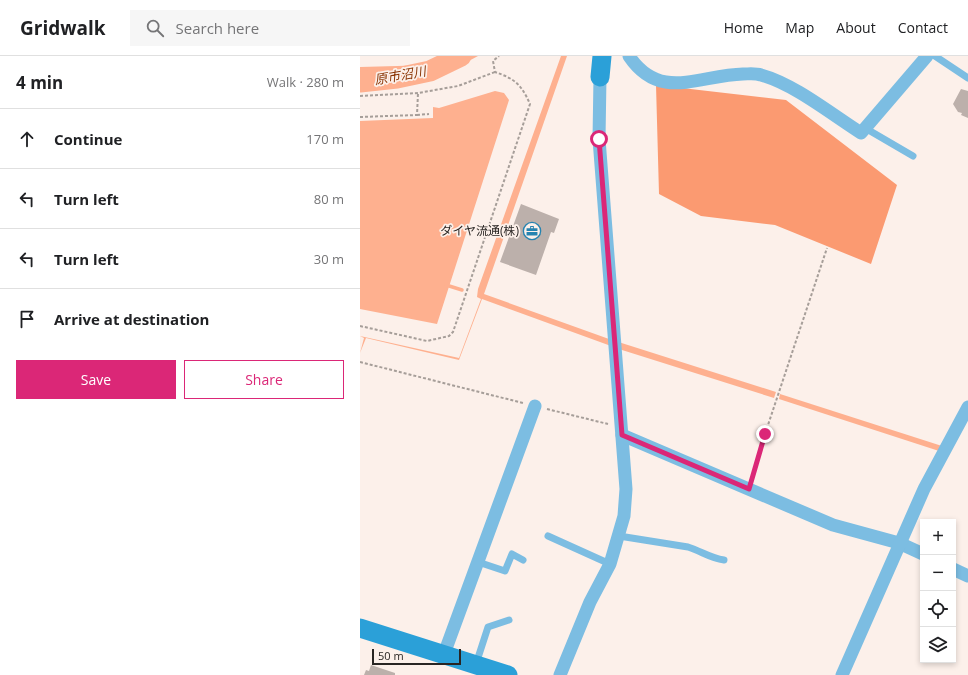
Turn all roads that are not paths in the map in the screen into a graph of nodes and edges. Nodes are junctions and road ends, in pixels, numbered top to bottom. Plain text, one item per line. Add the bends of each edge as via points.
1 (593, 56) edge
2 (602, 56) edge
3 (628, 56) edge
4 (927, 56) edge
5 (935, 56) edge
6 (600, 77) joint
7 (968, 78) edge
8 (600, 96) junction
9 (865, 128) junction
10 (913, 156) dead end
11 (535, 406) road end
12 (968, 407) edge
13 (621, 431) junction
14 (548, 536) dead end
15 (619, 536) junction
16 (899, 543) junction
17 (920, 553) edge
18 (523, 560) dead end
19 (724, 560) dead end
20 (478, 562) junction
21 (610, 564) junction
22 (956, 570) edge
23 (968, 576) edge
24 (509, 620) dead end
25 (360, 628) edge
26 (444, 654) junction
27 (476, 664) junction
28 (508, 675) edge
29 (560, 675) edge
30 (842, 675) edge

1 - 8 street via 594,78
2 - 6 street
3 - 9 street via 644,74 654,80 686,83 733,74 759,74 781,81 861,133
4 - 9 street
5 - 7 lane
6 - 8 street
8 - 13 street via 599,139
9 - 10 lane
11 - 20 street
12 - 16 street
13 - 15 street via 626,488 624,516
13 - 16 street via 833,525
14 - 21 lane
15 - 19 lane via 688,547 712,558
15 - 21 street
16 - 17 street
16 - 30 street
18 - 20 lane via 512,554 505,571
20 - 26 street
21 - 29 street via 590,602
22 - 23 street
24 - 27 lane via 488,627
25 - 26 street
26 - 27 street
27 - 28 street

